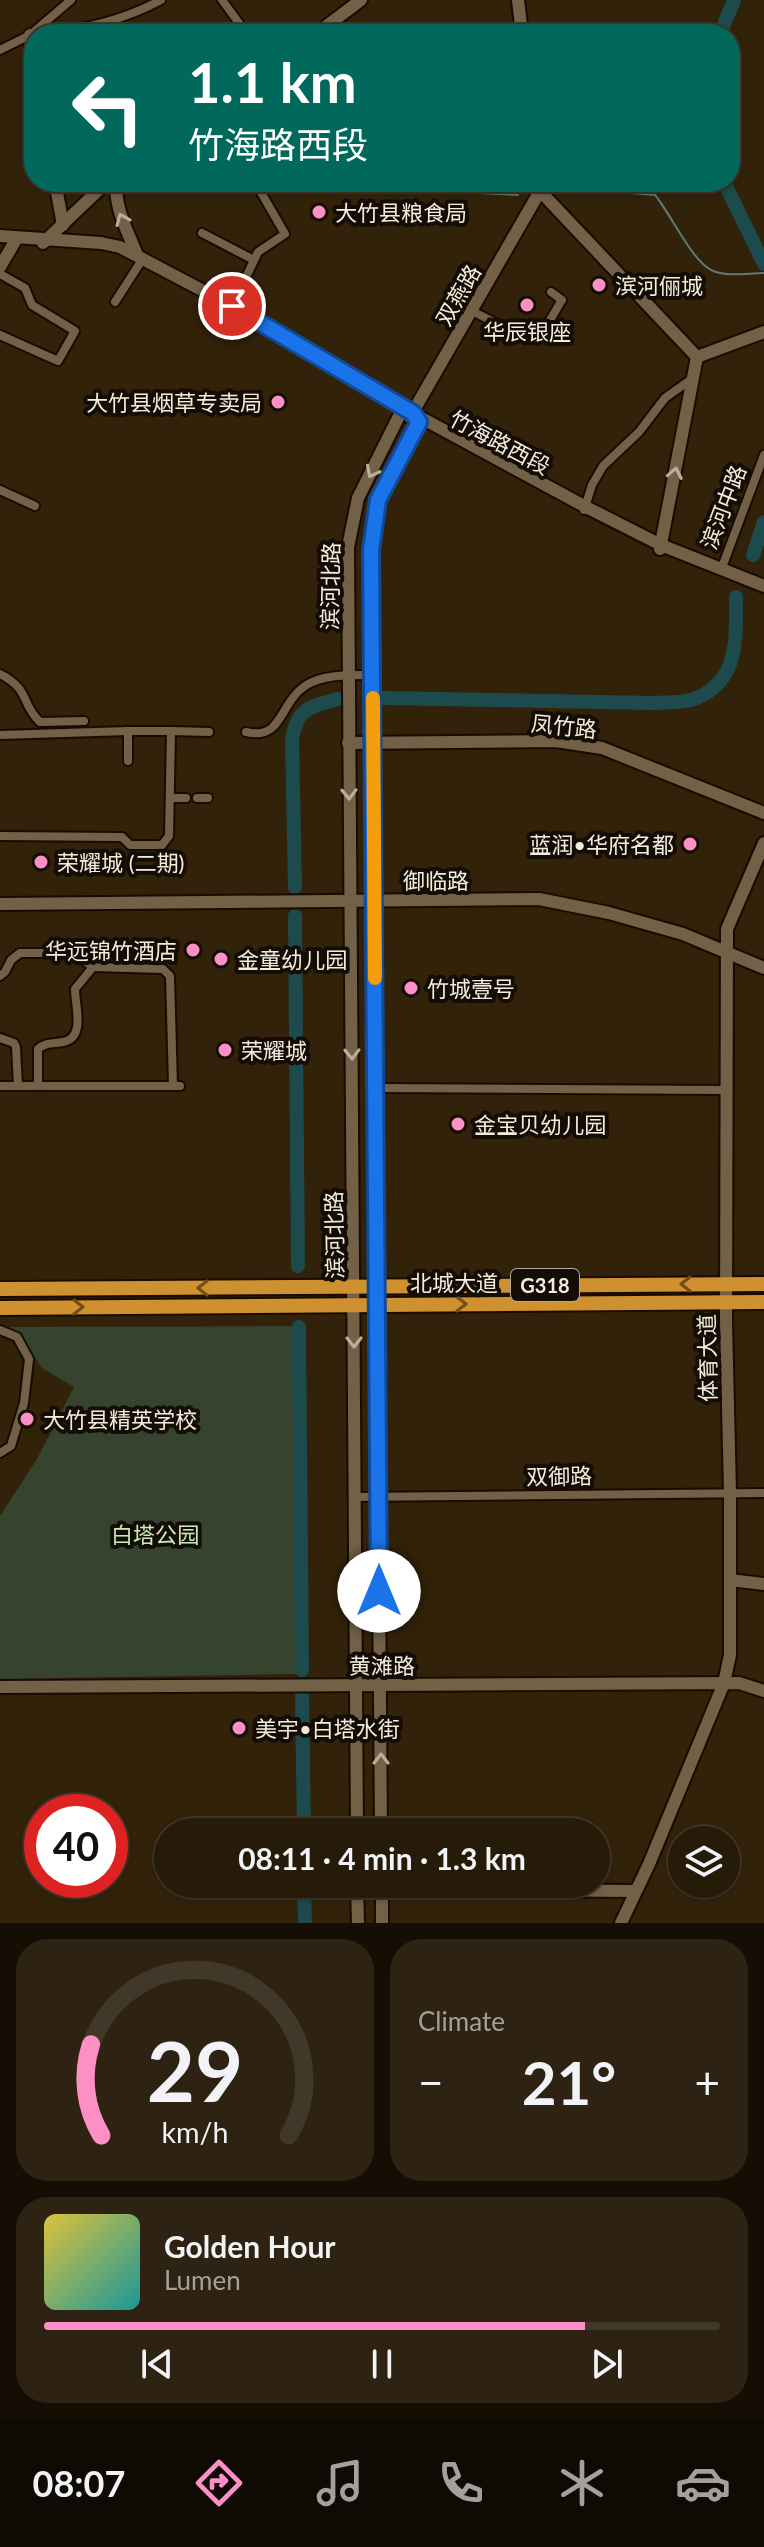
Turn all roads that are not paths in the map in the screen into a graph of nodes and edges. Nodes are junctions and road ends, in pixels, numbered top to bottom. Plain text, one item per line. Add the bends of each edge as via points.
1 (71, 0) edge
2 (161, 0) edge
3 (222, 0) edge
4 (518, 0) edge
5 (355, 2) edge
6 (46, 24) edge
7 (98, 24) edge
8 (240, 24) edge
9 (328, 24) edge
10 (521, 24) edge
11 (24, 40) edge
12 (0, 50) edge
13 (57, 192) edge
14 (97, 192) edge
15 (115, 192) edge
16 (261, 192) edge
17 (536, 192) edge
18 (544, 192) edge
19 (63, 225) junction
20 (202, 233) dead end
21 (0, 236) edge
22 (10, 243) edge
23 (42, 244) junction
24 (139, 259) junction
25 (254, 260) junction
26 (0, 267) edge
27 (0, 274) edge
28 (551, 292) dead end
29 (115, 302) dead end
30 (231, 308) junction
31 (472, 311) junction
32 (764, 332) edge
33 (0, 335) edge
34 (697, 357) junction
35 (693, 378) junction
36 (411, 416) junction
37 (764, 455) edge
38 (0, 490) edge
39 (35, 506) dead end
40 (585, 508) junction
41 (660, 547) junction
42 (721, 571) junction
43 (763, 586) edge
44 (0, 674) edge
45 (348, 677) junction
46 (372, 677) junction
47 (84, 721) dead end
48 (128, 731) junction
49 (171, 731) junction
50 (209, 732) dead end
51 (246, 732) dead end
52 (0, 735) edge
53 (373, 742) junction
54 (348, 743) junction
55 (128, 761) dead end
56 (170, 798) junction
57 (186, 798) dead end
58 (197, 798) dead end
59 (208, 798) dead end
60 (764, 813) edge
61 (0, 836) edge
62 (764, 843) edge
63 (350, 900) junction
64 (374, 900) junction
65 (0, 904) edge
66 (727, 954) junction
67 (93, 967) junction
68 (764, 968) edge
69 (0, 976) edge
70 (0, 1038) edge
71 (0, 1086) edge
72 (18, 1086) junction
73 (38, 1086) junction
74 (376, 1088) junction
75 (726, 1090) junction
76 (726, 1284) junction
77 (764, 1284) edge
78 (354, 1287) junction
79 (378, 1287) junction
80 (0, 1289) edge
81 (764, 1302) edge
82 (726, 1303) junction
83 (354, 1305) junction
84 (377, 1305) junction
85 (0, 1308) edge
86 (0, 1330) edge
87 (0, 1453) edge
88 (730, 1493) junction
89 (764, 1493) edge
90 (379, 1496) junction
91 (355, 1497) junction
92 (730, 1580) junction
93 (764, 1584) edge
94 (724, 1683) junction
95 (355, 1685) junction
96 (380, 1685) junction
97 (0, 1687) edge
98 (764, 1691) edge
99 (357, 1818) edge
100 (381, 1818) edge
101 (610, 1891) edge
102 (635, 1891) junction
103 (357, 1898) edge
104 (382, 1898) edge
105 (358, 1923) edge
106 (382, 1923) edge
107 (621, 1923) edge

1 - 6 street
2 - 7 street
3 - 8 street
4 - 10 street
5 - 9 street
11 - 12 street
13 - 19 street
14 - 19 street
24 -> 15 street
16 - 25 street via 285,234
17 - 31 street, 双燕路
18 - 34 street, 双燕路
19 - 23 street
20 - 25 street
21 - 22 street, 竹海路西段
22 - 23 street, 竹海路西段
22 - 26 street
23 - 24 street, 竹海路西段
24 - 29 street
24 - 30 street, 竹海路西段
25 - 30 street
27 - 33 street via 25,288 32,305 75,331 58,361
28 - 31 street via 562,300 539,335 531,338
30 - 36 street, 竹海路西段
31 - 36 street, 双燕路
32 - 34 street
34 - 35 street
35 - 40 street via 665,398 603,466
41 -> 35 street
36 - 40 street, 竹海路西段
36 -> 45 street, 滨河北路 via 358,498 348,547
36 - 46 street, 滨河北路 via 378,500 371,550
37 - 42 street, 滨河中路
38 - 39 street
40 - 41 street, 竹海路西段
41 - 42 street, 竹海路西段
42 - 43 street, 竹海路西段
44 - 47 street via 24,692 40,722
45 - 46 street
45 - 51 street via 305,685 270,731
45 - 54 street, 滨河北路
46 - 53 street, 滨河北路
48 - 49 street
48 - 52 street
48 - 55 street
49 - 50 street
49 - 56 street
53 - 54 street, 凤竹路
53 - 60 street, 凤竹路 via 556,741 602,748
53 - 64 street, 滨河北路
54 -> 63 street, 滨河北路
56 - 57 street
56 - 61 street via 169,836 162,845 130,845 122,837
58 - 59 street
62 - 66 street, 体育大道 via 727,929
63 - 64 street, 御临路
63 - 65 street, 御临路
63 -> 78 street, 滨河北路
64 - 66 street, 御临路 via 552,901 683,934
64 - 74 street, 滨河北路
66 - 68 street, 御临路
66 - 75 street, 体育大道
67 - 69 street via 74,953 20,953
67 - 73 street via 75,989 75,1037 38,1049
67 - 73 street via 163,969 170,976 176,1086
70 - 72 street via 16,1047
71 - 72 street
72 - 73 street
74 - 75 street
74 - 79 street, 滨河北路
75 - 76 street, 体育大道
76 - 77 highway, 北城大道 / G318
76 -> 79 highway, 北城大道 / G318
76 - 82 street, 体育大道
78 - 79 highway, 北城大道 / G318
78 -> 80 highway, 北城大道 / G318
78 - 83 street, 滨河北路
79 - 84 street, 滨河北路
81 - 82 highway, 北城大道 / G318
84 -> 82 highway, 北城大道 / G318
82 - 88 street, 体育大道
83 - 84 highway, 北城大道 / G318
85 -> 83 highway, 北城大道 / G318
83 -> 91 street, 滨河北路
84 - 90 street, 滨河北路
86 - 87 street via 17,1337 29,1359 20,1417 11,1446
88 - 89 street, 双御路
88 - 90 street, 双御路
88 - 92 street, 体育大道
90 - 91 street, 双御路
90 - 96 street, 滨河北路
91 - 95 street, 滨河北路
92 - 93 street
92 - 94 street, 体育大道 via 730,1655
94 - 96 street, 黄滩路
94 - 98 street, 黄滩路
94 - 102 street, 体育大道
95 - 96 street, 黄滩路
95 - 97 street, 黄滩路
95 - 99 street, 滨河北路
100 -> 96 street, 滨河北路
101 - 102 street
102 - 107 street, 体育大道
103 - 105 street
104 - 106 street

